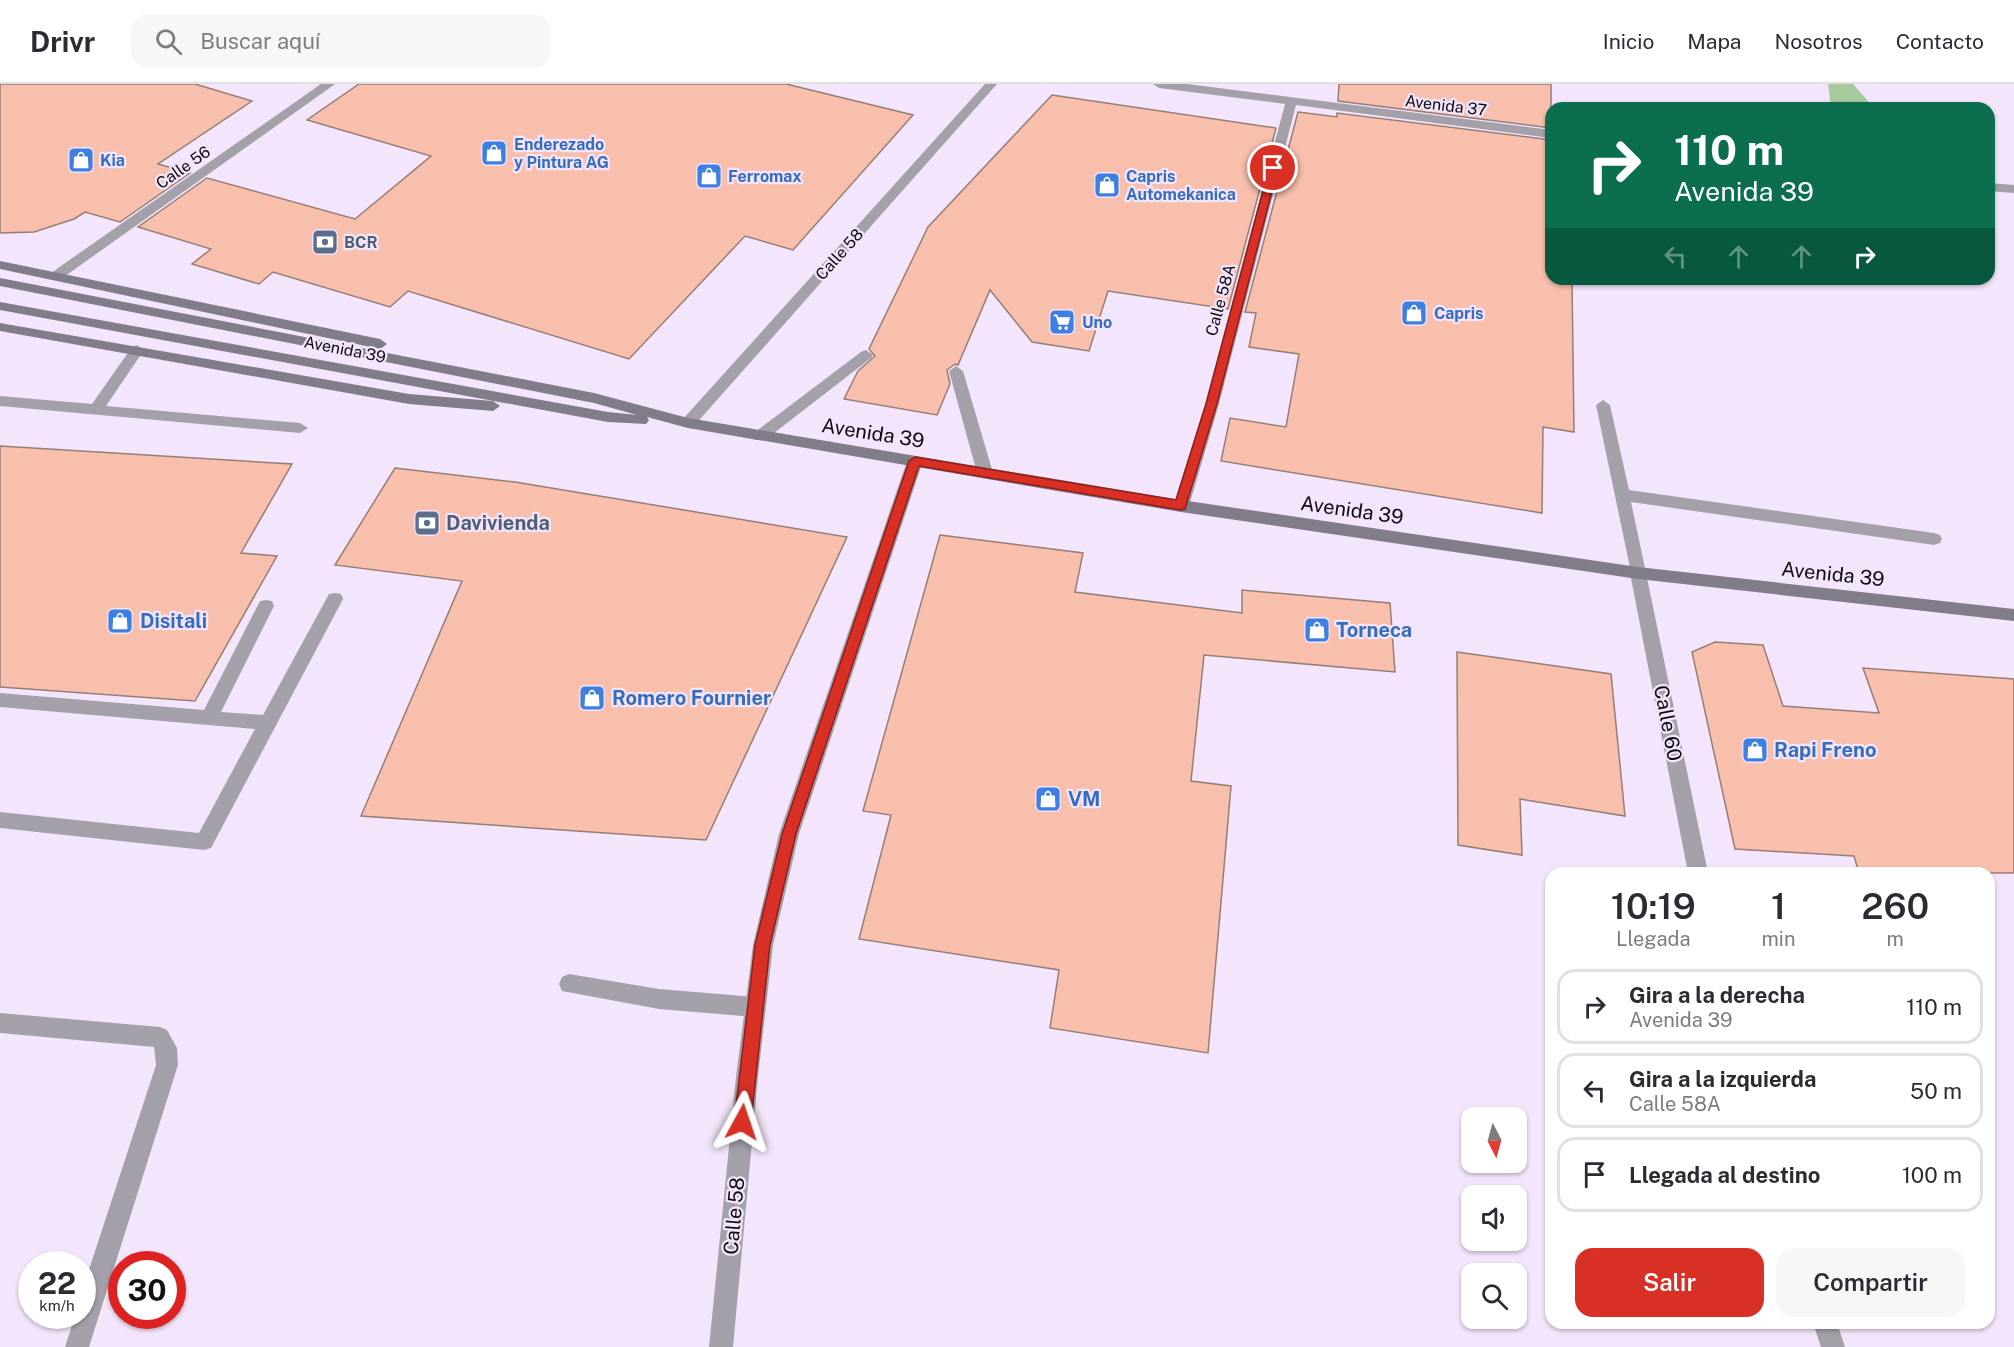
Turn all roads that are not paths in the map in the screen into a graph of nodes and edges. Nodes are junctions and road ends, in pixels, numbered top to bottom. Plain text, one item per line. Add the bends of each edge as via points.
1 (329, 84) edge
2 (991, 84) edge
3 (1159, 84) edge
4 (1291, 102) junction
5 (1545, 133) edge
6 (1995, 187) edge
7 (2014, 189) edge
8 (0, 265) edge
9 (56, 276) junction
10 (0, 282) edge
11 (0, 306) edge
12 (0, 327) edge
13 (137, 350) junction
14 (866, 355) dead end
15 (956, 371) dead end
16 (594, 398) junction
17 (0, 400) edge
18 (1603, 405) dead end
19 (97, 408) junction
20 (608, 417) junction
21 (688, 423) junction
22 (300, 428) dead end
23 (760, 436) junction
24 (915, 461) junction
25 (985, 473) junction
26 (1622, 495) junction
27 (1180, 506) junction
28 (1934, 539) dead end
29 (1638, 573) junction
30 (334, 599) dead end
31 (266, 606) dead end
32 (2014, 615) edge
33 (0, 700) edge
34 (209, 718) junction
35 (268, 723) junction
36 (0, 820) edge
37 (1697, 867) edge
38 (569, 984) dead end
39 (755, 1007) junction
40 (0, 1023) edge
41 (1827, 1329) edge
42 (77, 1347) edge
43 (721, 1347) edge
44 (1833, 1347) edge

1 - 9 street, Calle 56
2 - 21 street, Calle 58
3 - 4 street, Avenida 37
4 - 5 street, Avenida 37
4 - 27 street, Calle 58A via 1212,404
6 - 7 street
8 - 9 main road
9 - 16 main road via 442,357
10 - 16 main road, Avenida 39
11 - 20 main road, Avenida 39
12 - 13 main road
13 - 19 street
13 - 20 main road via 409,399
14 - 23 street
15 - 25 street
16 - 21 main road, Avenida 39
17 - 19 street
18 - 26 street, Calle 60
19 - 22 street
20 - 21 main road, Avenida 39
21 - 23 main road, Avenida 39
23 - 24 main road, Avenida 39
24 - 25 main road, Avenida 39
24 - 39 street, Calle 58 via 789,834 763,945
25 - 27 main road, Avenida 39
26 - 28 street
26 - 29 street, Calle 60
27 - 29 main road, Avenida 39
29 - 32 main road, Avenida 39
29 - 37 street, Calle 60
30 - 35 street
31 - 34 street
33 - 34 street
34 - 35 street
35 - 36 street via 204,842
38 - 39 street via 659,999
39 - 43 street, Calle 58
40 - 42 street via 160,1037 166,1048 167,1065
41 - 44 street

